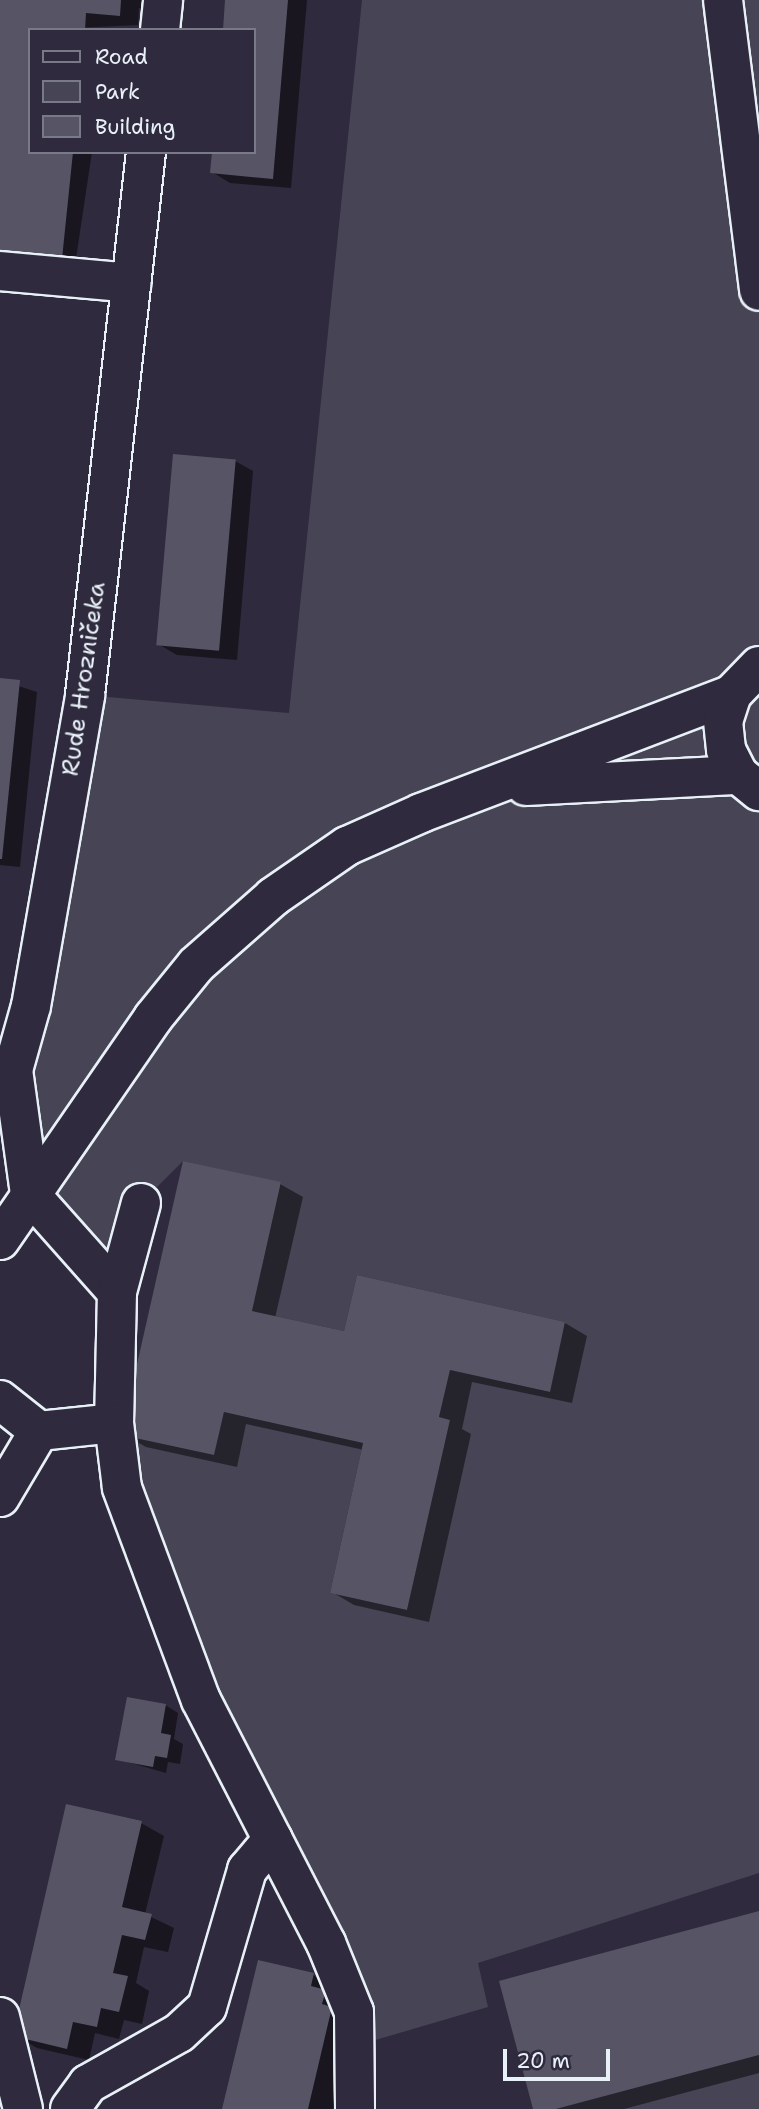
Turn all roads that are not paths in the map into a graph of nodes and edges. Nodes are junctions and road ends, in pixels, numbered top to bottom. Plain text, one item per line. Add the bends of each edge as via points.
1 (163, 0) edge
2 (723, 0) edge
3 (160, 28) edge
4 (146, 154) edge
5 (0, 271) edge
6 (131, 283) junction
7 (759, 291) edge
8 (759, 666) edge
9 (732, 694) junction
10 (749, 783) edge
11 (499, 787) junction
12 (7, 1063) edge
13 (30, 1194) junction
14 (141, 1203) dead end
15 (0, 1240) edge
16 (117, 1292) junction
17 (0, 1400) edge
18 (114, 1423) junction
19 (39, 1431) junction
20 (0, 1497) edge
21 (273, 1839) junction
22 (0, 2017) edge
23 (23, 2109) edge
24 (70, 2109) edge
25 (355, 2109) edge

1 - 3 street
2 - 7 street
4 - 6 street, Rude Hrozničeka
5 - 6 street
6 - 12 street, Rude Hrozničeka via 85,695 31,1006
8 - 9 street
9 - 10 street via 723,721 726,750
9 - 11 street
10 - 11 street
11 - 13 street via 348,846 232,929 153,1018
12 - 13 street, Rude Hrozničeka
13 - 15 street
13 - 16 street
14 - 16 street
16 - 18 street
17 - 19 street
18 - 19 street
18 - 21 street via 122,1488 165,1614
19 - 20 street
21 - 24 street via 247,1870 207,2007 179,2033 88,2084
21 - 25 street via 354,2012
22 - 23 street

